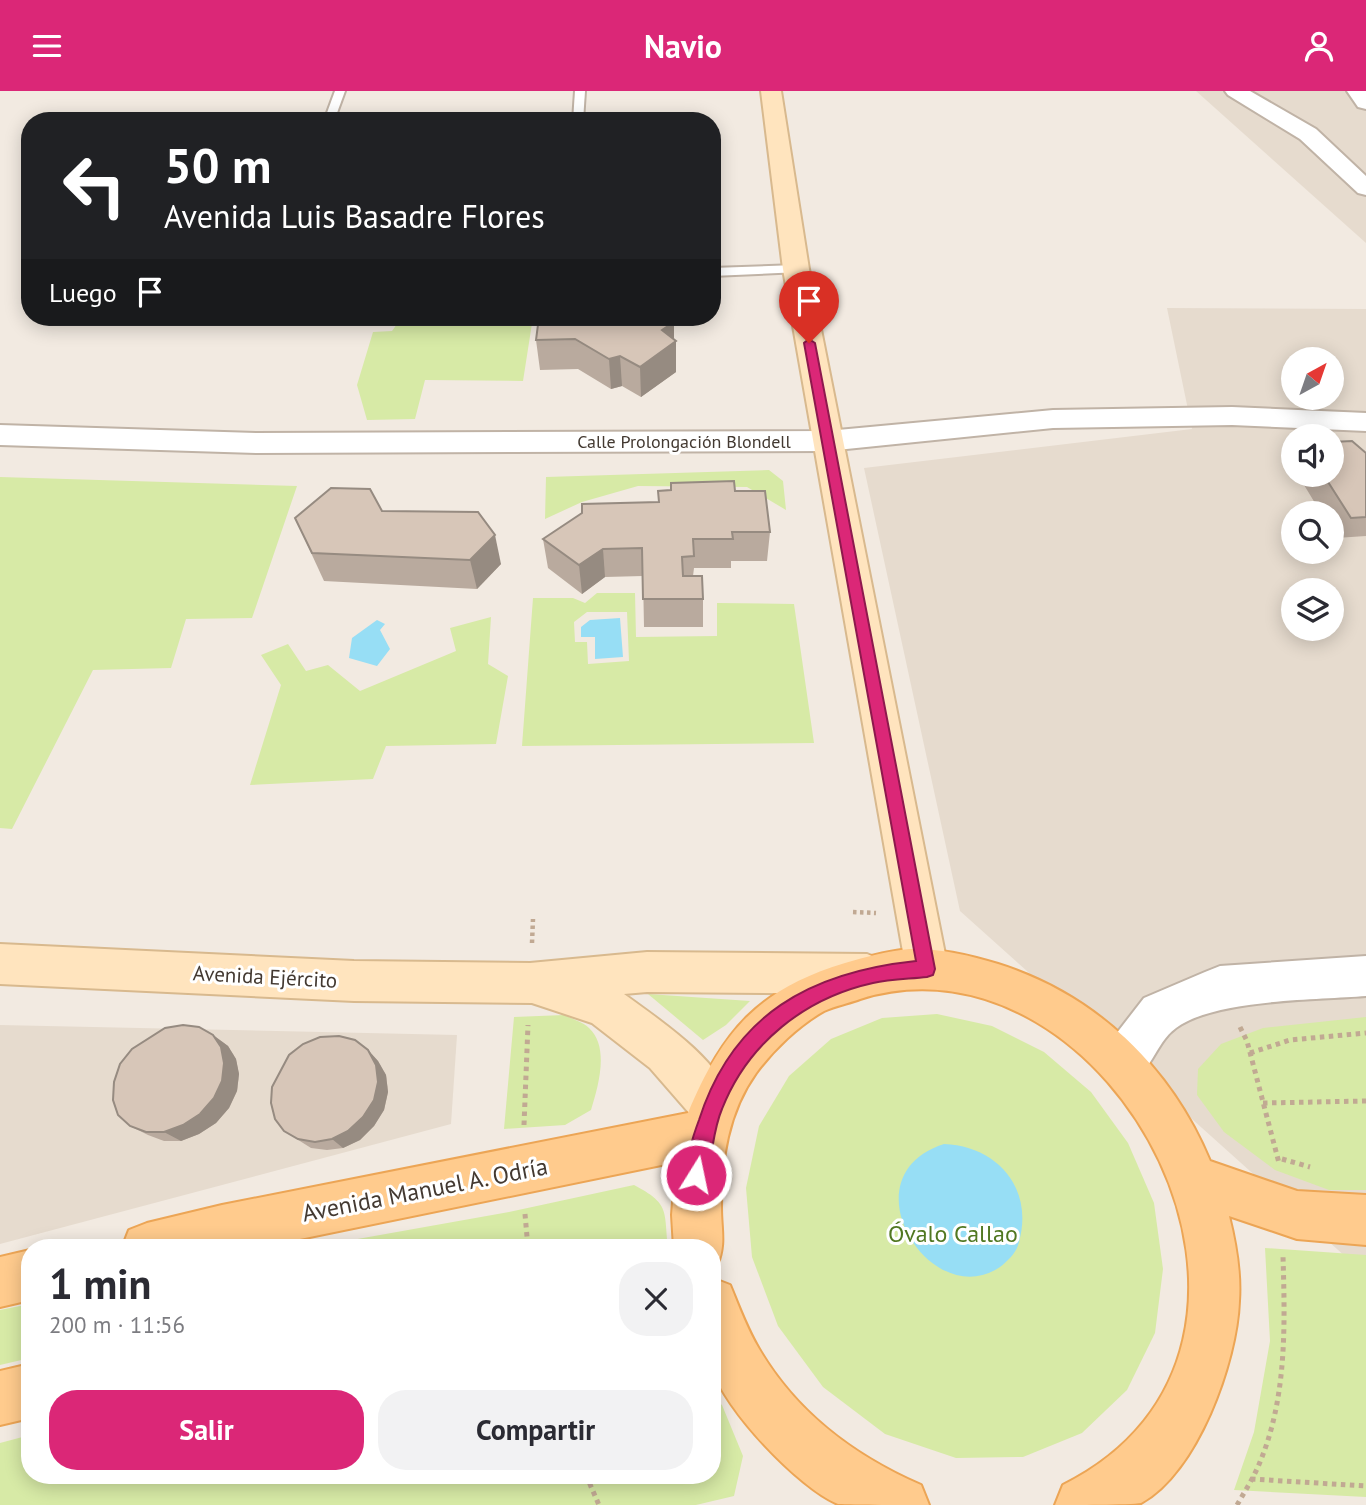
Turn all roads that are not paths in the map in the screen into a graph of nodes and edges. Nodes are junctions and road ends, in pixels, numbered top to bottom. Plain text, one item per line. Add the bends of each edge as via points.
1 (340, 91) edge
2 (580, 91) edge
3 (771, 91) edge
4 (1235, 91) edge
5 (332, 112) edge
6 (579, 112) edge
7 (1366, 188) edge
8 (796, 269) junction
9 (721, 272) edge
10 (1366, 422) edge
11 (0, 435) edge
12 (827, 441) junction
13 (0, 964) edge
14 (927, 969) junction
15 (873, 974) junction
16 (1366, 976) edge
17 (530, 983) junction
18 (1122, 1063) junction
19 (708, 1120) junction
20 (1194, 1180) junction
21 (1366, 1220) edge
22 (184, 1239) edge
23 (698, 1239) edge
24 (21, 1277) edge
25 (0, 1282) edge
26 (721, 1333) edge
27 (21, 1393) edge
28 (0, 1398) edge
29 (876, 1502) edge
30 (1083, 1505) edge

1 - 5 lane
2 - 6 lane
3 - 8 street
4 - 7 street via 1308,134
8 - 9 lane
8 - 12 street
10 - 12 street, Calle Prolongación Blondell via 1232,416 1053,419
11 - 12 street, Calle Prolongación Blondell via 256,443
12 - 14 street
13 - 17 street, Avenida Ejército via 354,981
14 - 15 main road
14 - 18 main road via 978,977 1029,995 1077,1024
15 - 17 street, Avenida Ejército via 647,972
15 - 19 main road via 810,995 770,1023 728,1075
16 - 18 street via 1220,987 1160,1013
17 - 19 street, Avenida Ejército via 604,1006 666,1052
18 - 20 main road via 1163,1117
19 - 22 main road, Avenida Manuel A. Odría via 522,1171
19 - 23 main road via 696,1175
20 - 21 main road via 1297,1215
20 - 30 main road via 1209,1228 1214,1279 1212,1330 1199,1378 1178,1423 1148,1463 1109,1494
24 - 25 main road
26 - 29 main road via 766,1404 790,1431
27 - 28 main road

